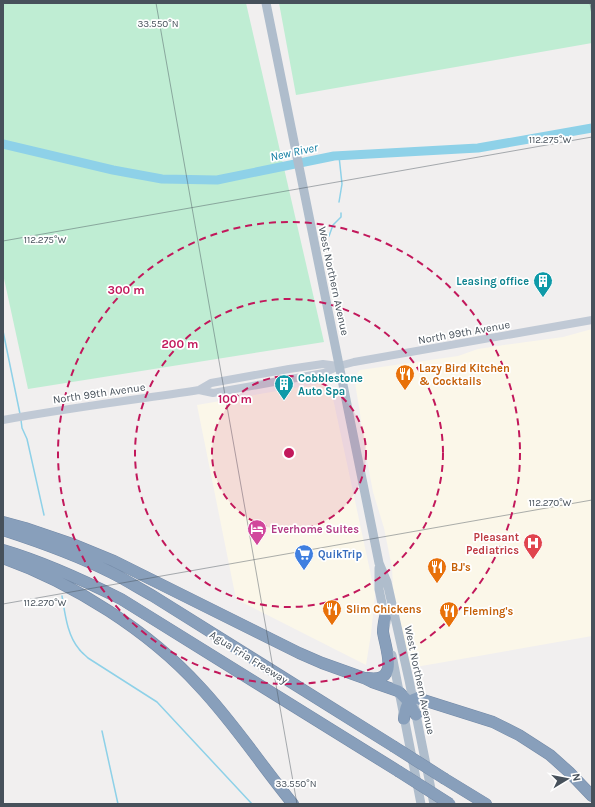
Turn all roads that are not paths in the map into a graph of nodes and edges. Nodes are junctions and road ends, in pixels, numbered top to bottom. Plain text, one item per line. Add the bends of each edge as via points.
1 (266, 3) edge
2 (592, 320) edge
3 (339, 366) junction
4 (5, 419) edge
5 (3, 522) edge
6 (3, 530) edge
7 (3, 550) edge
8 (3, 558) edge
9 (379, 563) junction
10 (385, 617) junction
11 (364, 678) junction
12 (398, 691) junction
13 (411, 701) junction
14 (416, 716) joint
15 (404, 719) junction
16 (592, 796) edge
17 (293, 804) edge
18 (421, 804) edge
19 (434, 804) edge
20 (451, 804) edge
21 (486, 804) edge

1 - 3 main road, West Northern Avenue
2 - 3 main road, North 99th Avenue
3 - 4 main road, North 99th Avenue via 323,364 289,369 211,383 199,390
3 - 9 main road, West Northern Avenue
5 - 11 highway via 75,545 114,561 299,653
6 - 21 highway, Agua Fria Freeway, bridge via 39,541 87,561 153,596
7 - 20 highway, Agua Fria Freeway, bridge via 40,562 121,599
8 - 17 highway via 35,570 82,594 158,647 185,671 216,705
9 - 10 main road, West Northern Avenue via 379,589
9 - 13 main road, West Northern Avenue via 387,582
10 - 11 highway via 383,630 388,670 380,678
10 - 12 main road, West Northern Avenue
11 - 12 highway
12 - 13 highway
12 - 15 main road, West Northern Avenue
13 - 14 highway
13 - 15 highway via 405,708
13 - 16 highway via 420,699 492,722 519,735 550,755
14 - 19 main road, West Northern Avenue
15 - 18 main road, West Northern Avenue

